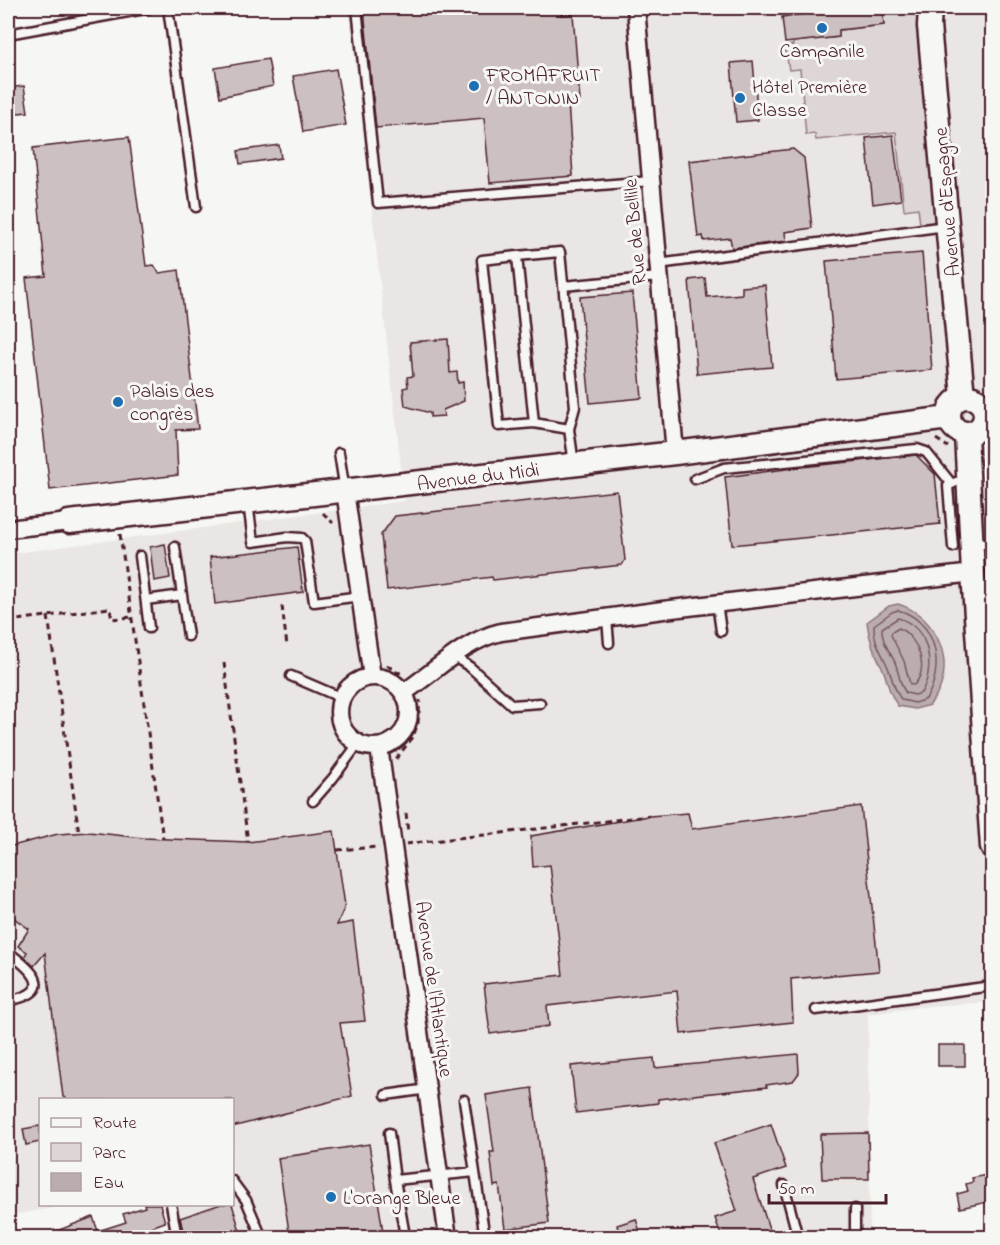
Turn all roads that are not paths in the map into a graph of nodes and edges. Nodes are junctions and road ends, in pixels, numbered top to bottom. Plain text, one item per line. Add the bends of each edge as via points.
1 (150, 8) edge
2 (168, 8) edge
3 (357, 8) edge
4 (636, 8) edge
5 (927, 14) edge
6 (8, 34) edge
7 (651, 181) junction
8 (196, 207) dead end
9 (948, 226) junction
10 (517, 256) junction
11 (659, 270) junction
12 (563, 286) junction
13 (963, 398) junction
14 (988, 412) edge
15 (949, 418) junction
16 (534, 423) junction
17 (569, 429) junction
18 (966, 434) junction
19 (339, 453) dead end
20 (675, 453) junction
21 (574, 465) junction
22 (695, 479) dead end
23 (960, 481) junction
24 (345, 491) junction
25 (248, 502) junction
26 (69, 522) joint
27 (8, 529) edge
28 (972, 545) edge
29 (175, 547) dead end
30 (140, 556) dead end
31 (980, 581) edge
32 (182, 595) junction
33 (361, 596) junction
34 (146, 600) junction
35 (717, 603) junction
36 (607, 618) junction
37 (149, 628) dead end
38 (721, 631) dead end
39 (188, 636) dead end
40 (609, 643) dead end
41 (453, 657) junction
42 (291, 676) dead end
43 (372, 677) junction
44 (403, 693) junction
45 (342, 698) junction
46 (540, 703) dead end
47 (358, 744) junction
48 (379, 747) junction
49 (990, 781) edge
50 (313, 801) dead end
51 (993, 847) edge
52 (8, 952) edge
53 (993, 986) edge
54 (11, 1000) dead end
55 (816, 1010) dead end
56 (428, 1089) junction
57 (386, 1095) dead end
58 (464, 1100) dead end
59 (389, 1133) dead end
60 (475, 1172) junction
61 (440, 1176) junction
62 (395, 1180) junction
63 (234, 1184) edge
64 (784, 1185) dead end
65 (171, 1206) edge
66 (855, 1209) dead end
67 (405, 1236) edge
68 (177, 1238) edge
69 (262, 1238) edge
70 (448, 1238) edge
71 (484, 1238) edge
72 (798, 1238) edge
73 (855, 1238) edge

1 - 6 lane
2 - 8 lane
3 - 7 lane via 378,203
4 - 7 street, Rue de Bellile
5 - 9 street, Avenue d'Espagne
7 - 11 street, Rue de Bellile
9 - 11 lane
9 - 13 street, Avenue d'Espagne
10 - 12 lane via 560,252
10 - 16 lane
10 - 16 lane via 482,260 499,426
11 - 12 lane
11 - 20 street, Rue de Bellile
12 - 17 lane via 575,407
13 - 14 street via 974,399
13 - 15 street via 950,407
14 - 18 street via 980,428
15 - 18 street via 954,429
15 - 20 street, Avenue du Midi
16 - 17 lane
17 - 21 lane
18 - 23 street
19 - 24 lane
20 - 21 street, Avenue du Midi
21 - 24 street, Avenue du Midi
22 - 23 lane via 724,468 918,448
23 - 28 street
24 - 25 street, Avenue du Midi
24 - 33 street
25 - 26 street, Avenue du Midi
25 - 33 lane via 253,542 287,537 305,541 314,602
26 - 27 street, Avenue du Midi
28 - 31 street
29 - 32 lane
30 - 34 lane
31 - 35 street
31 - 49 street
32 - 34 lane
32 - 39 lane
33 - 43 street
34 - 37 lane
35 - 36 street
35 - 38 lane
36 - 40 lane
36 - 41 street via 487,636
41 - 44 street
41 - 46 lane via 512,705
42 - 45 lane
43 - 44 street via 390,681
43 - 45 street via 354,684
44 - 48 street via 408,704 406,727 390,744
45 - 47 street via 339,719 349,738
47 - 48 street
47 - 50 lane
48 - 56 street, Avenue de l'Atlantique
49 - 51 street
52 - 54 lane via 35,975 36,983 28,997
53 - 55 lane
56 - 57 lane
56 - 61 street, Avenue de l'Atlantique
58 - 60 lane
59 - 62 lane
60 - 61 lane
60 - 71 lane
61 - 62 lane
61 - 70 street, Avenue de l'Atlantique
62 - 67 lane
63 - 69 lane via 246,1200
64 - 72 lane
65 - 68 lane
66 - 73 lane

